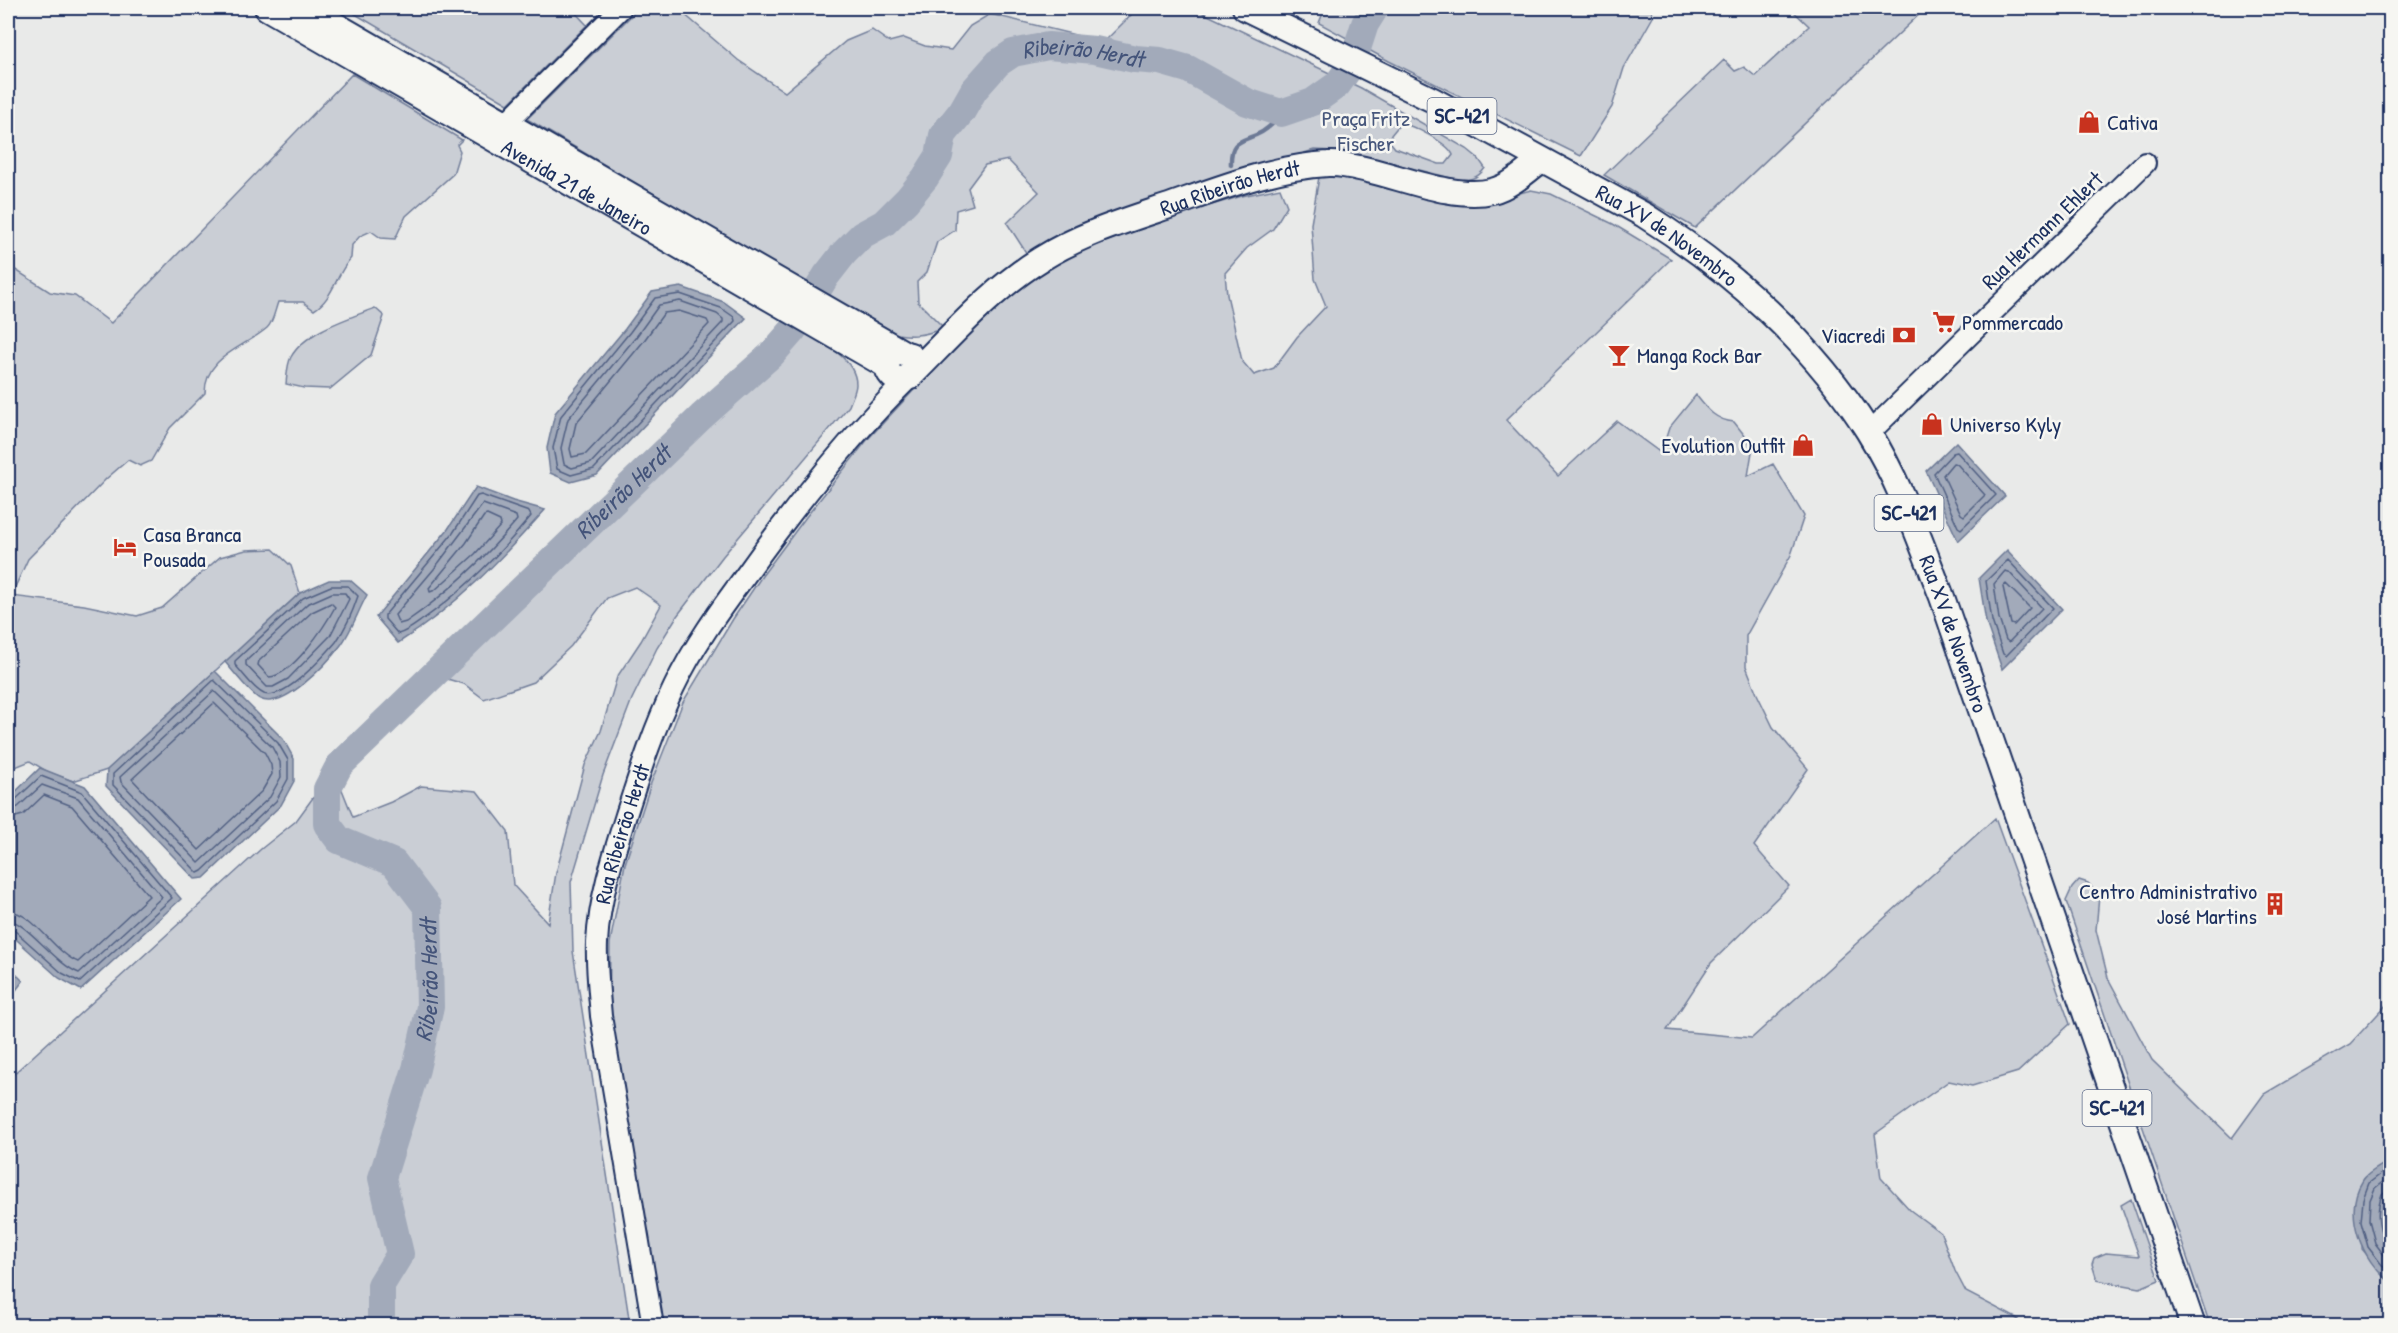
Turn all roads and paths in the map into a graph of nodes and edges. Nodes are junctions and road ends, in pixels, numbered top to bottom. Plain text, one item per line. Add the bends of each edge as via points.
1 (267, 8) edge
2 (306, 8) edge
3 (621, 8) edge
4 (1245, 8) edge
5 (506, 123) junction
6 (1541, 160) junction
7 (2145, 163) dead end
8 (795, 302) junction
9 (898, 364) junction
10 (1869, 432) junction
11 (653, 1326) edge
12 (2193, 1326) edge

1 - 8 main road, Avenida 21 de Janeiro
2 - 5 main road, Avenida 21 de Janeiro
3 - 5 street
4 - 6 main road, Rua XV de Novembro / SC-421 via 1381,74
5 - 8 main road, Avenida 21 de Janeiro
6 - 9 main road, Rua Ribeirão Herdt via 1508,184 1469,193 1331,164 1242,182 1070,243 1017,276 947,339
6 - 10 main road, Rua XV de Novembro / SC-421 via 1677,236 1736,282 1806,351
7 - 10 street, Rua Hermann Ehlert
8 - 9 main road, Avenida 21 de Janeiro
9 - 11 street, Rua Ribeirão Herdt via 875,410 759,555 694,650 659,721 605,891 597,941 601,1016
10 - 12 main road, Rua XV de Novembro / SC-421 via 1908,509 1942,597

